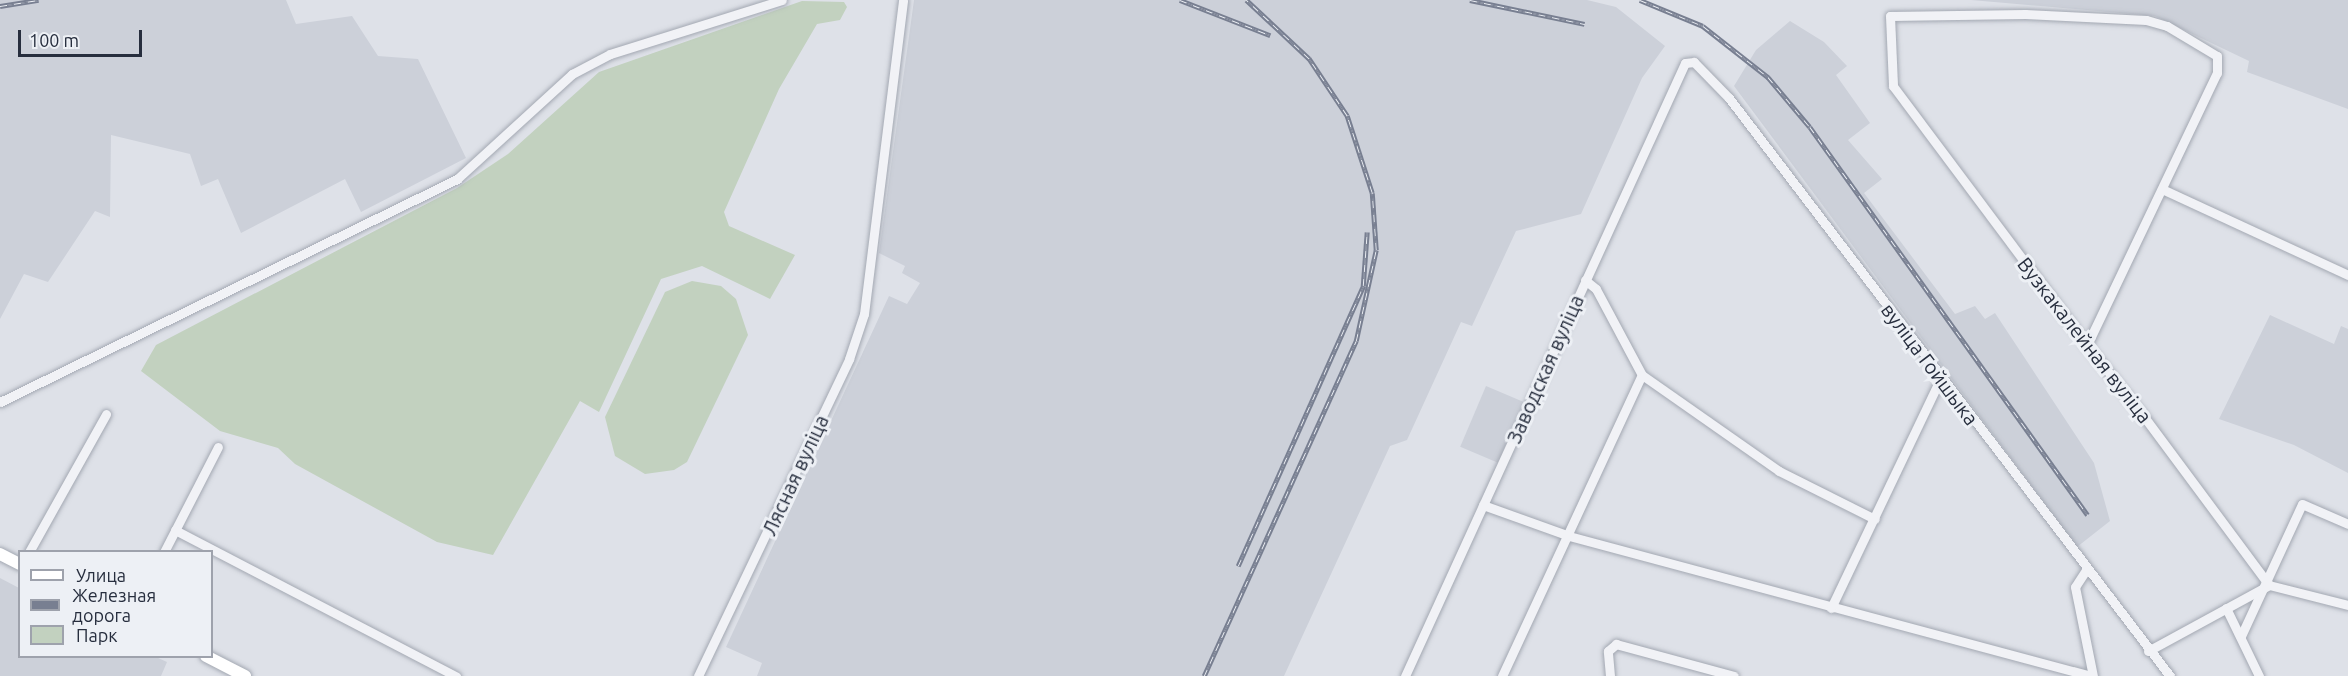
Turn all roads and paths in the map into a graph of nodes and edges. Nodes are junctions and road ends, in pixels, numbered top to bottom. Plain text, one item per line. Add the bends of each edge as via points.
1 (782, 0) edge
2 (903, 0) edge
3 (1685, 63) joint
4 (2162, 189) junction
5 (2348, 275) edge
6 (1585, 280) junction
7 (2087, 345) junction
8 (1642, 375) junction
9 (1940, 379) junction
10 (0, 402) edge
11 (106, 414) dead end
12 (218, 447) dead end
13 (1483, 505) junction
14 (1875, 519) junction
15 (2348, 524) edge
16 (175, 530) junction
17 (1569, 536) junction
18 (30, 550) edge
19 (165, 550) edge
20 (0, 554) edge
21 (18, 563) edge
22 (2086, 570) junction
23 (2269, 585) junction
24 (2348, 605) edge
25 (1830, 608) junction
26 (2226, 608) junction
27 (2241, 636) junction
28 (2148, 651) junction
29 (208, 658) edge
30 (245, 676) edge
31 (456, 676) edge
32 (698, 676) edge
33 (1405, 676) edge
34 (1502, 676) edge
35 (1610, 676) edge
36 (1734, 676) edge
37 (2092, 676) edge
38 (2170, 676) edge
39 (2259, 676) edge

1 - 10 street via 610,54 572,74 457,179
2 - 32 street, Лясная вуліца via 864,314 849,359
3 - 6 street, Заводская вуліца
3 - 9 street, вуліца Гойшыка via 1706,69
4 - 5 street
4 - 7 street
4 - 7 street, Вузкакалейная вуліца via 2217,73 2219,61 2213,53 2167,26 2146,20 2025,14 1890,16 1893,86
6 - 8 street via 1596,289
6 - 13 street, Заводская вуліца
7 - 23 street, Вузкакалейная вуліца
8 - 14 street via 1779,471
8 - 17 street
9 - 14 street
9 - 22 street, вуліца Гойшыка
11 - 18 street
12 - 16 street
13 - 17 street
13 - 33 street, Заводская вуліца
14 - 25 street
15 - 23 street via 2302,504
16 - 19 street
16 - 31 street
17 - 25 street
17 - 34 street
20 - 21 main road
22 - 28 street, вуліца Гойшыка
22 - 37 street via 2075,587
23 - 24 street
23 - 26 street
23 - 27 street
25 - 37 street
26 - 27 street
26 - 28 street
27 - 39 street
28 - 38 street, вуліца Гойшыка
29 - 30 main road
35 - 36 street via 1608,651 1616,644

